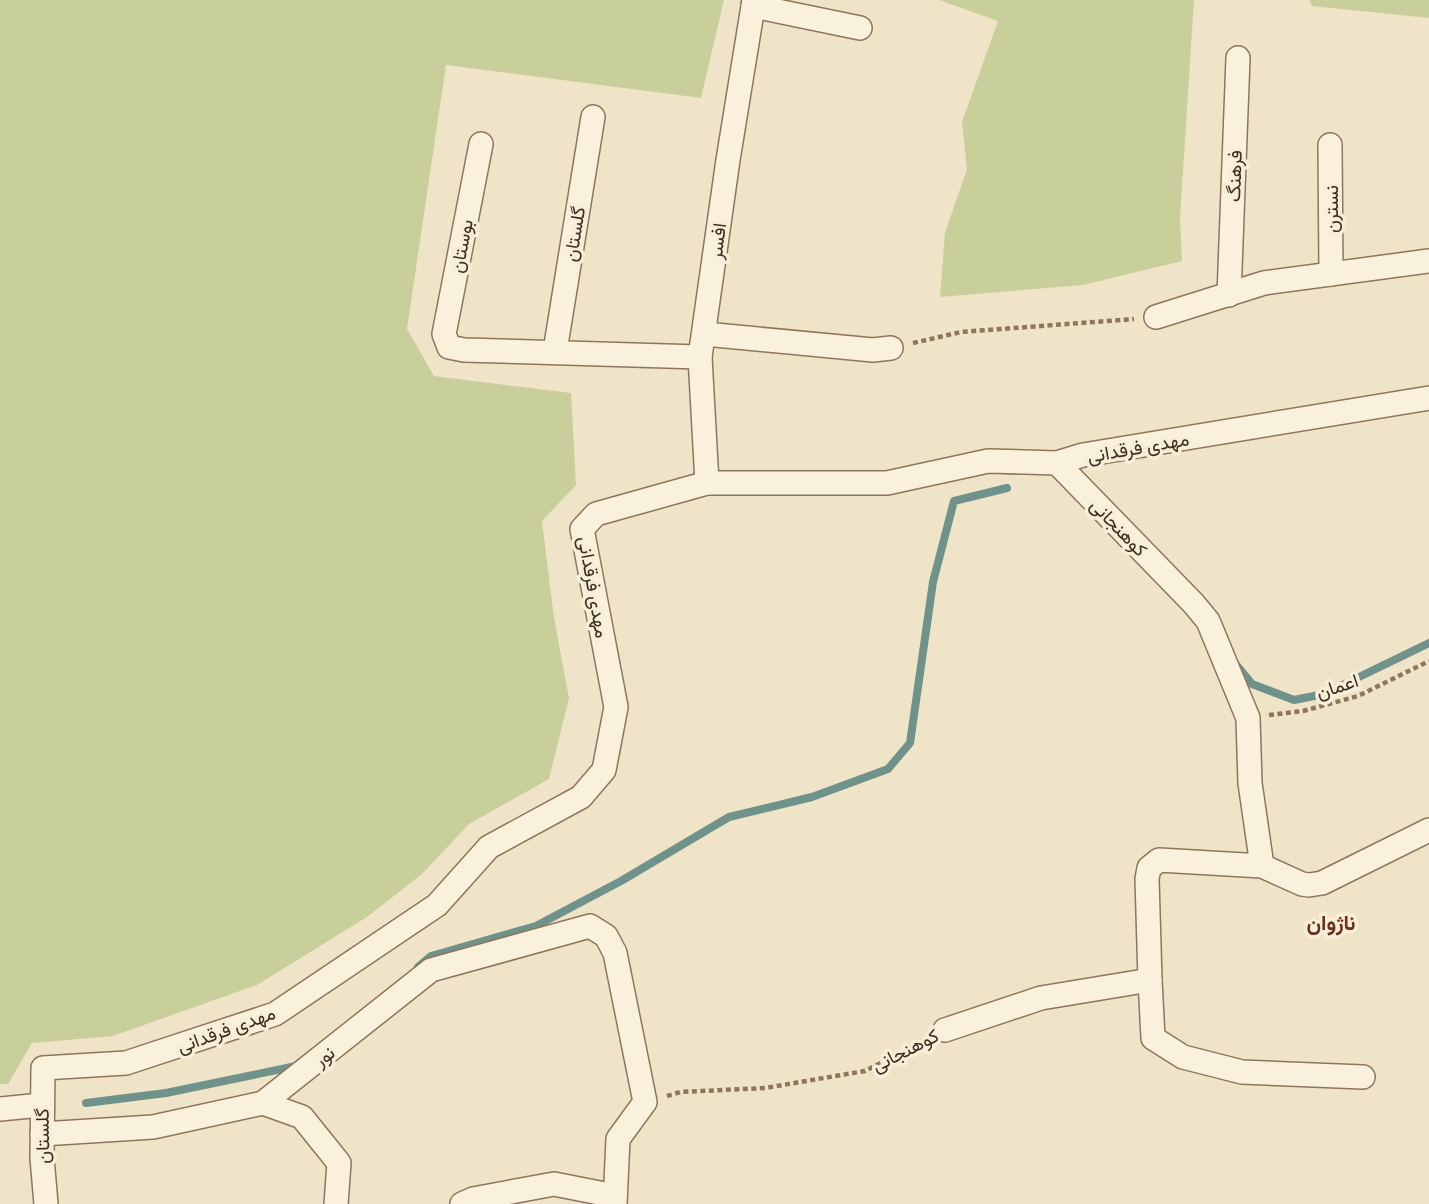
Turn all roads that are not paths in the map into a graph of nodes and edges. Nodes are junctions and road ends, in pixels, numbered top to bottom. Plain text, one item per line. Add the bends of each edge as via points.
1 (754, 3) edge
2 (860, 28) dead end
3 (1238, 58) dead end
4 (593, 117) dead end
5 (481, 144) dead end
6 (1330, 145) dead end
7 (1429, 261) edge
8 (1331, 274) junction
9 (1229, 295) junction
10 (1156, 317) road end
11 (705, 334) junction
12 (891, 348) road end
13 (555, 351) junction
14 (700, 357) junction
15 (1429, 398) edge
16 (1057, 463) junction
17 (707, 483) junction
18 (1429, 830) edge
19 (1262, 866) junction
20 (1150, 980) junction
21 (945, 1030) road end
22 (43, 1068) joint
23 (1363, 1077) dead end
24 (263, 1103) junction
25 (41, 1105) junction
26 (0, 1109) edge
27 (42, 1134) junction
28 (615, 1200) edge
29 (46, 1204) edge
30 (336, 1204) edge
31 (462, 1204) edge

1 - 2 street
1 - 11 street, افسر
3 - 9 street, فرهنگ
4 - 13 street, گلستان
5 - 13 street, بوستان via 444,334 449,347 464,350
6 - 8 street, نسترن
7 - 8 street
8 - 9 street via 1264,283
9 - 10 street
11 - 12 street
11 - 14 street, افسر
13 - 14 street
14 - 17 street, افسر
15 - 16 street, مهدی فرقدانی
16 - 17 street, مهدی فرقدانی via 988,461 887,483
16 - 19 street, کوهنجانی via 1208,621 1248,718 1250,783
17 - 22 street, مهدی فرقدانی via 596,514 582,529 616,707 604,770 581,797 489,847 437,905 275,1014 126,1063
18 - 19 street via 1309,886
19 - 20 street via 1159,860 1149,868
20 - 21 street, کوهنجانی via 1041,998
20 - 23 street via 1153,1038 1183,1057 1242,1072
22 - 25 street, گلستان
24 - 27 street, نور via 153,1127
24 - 28 street, نور via 430,970 590,926 606,936 615,953 645,1102 618,1139
24 - 30 street via 302,1117 339,1163
25 - 26 street
25 - 27 street, گلستان
27 - 29 street, گلستان
28 - 31 street via 554,1184

